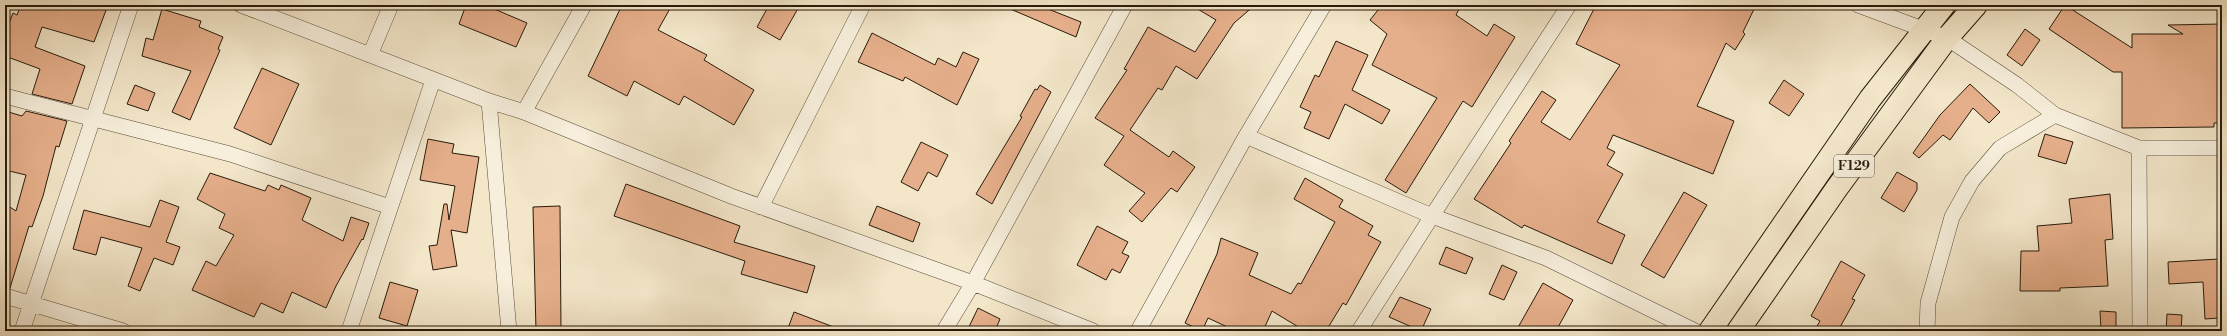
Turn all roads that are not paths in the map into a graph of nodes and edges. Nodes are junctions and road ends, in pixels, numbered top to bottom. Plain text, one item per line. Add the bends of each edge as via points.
1 (131, 5) edge
2 (241, 5) edge
3 (391, 5) edge
4 (584, 5) edge
5 (863, 5) edge
6 (1126, 5) edge
7 (1324, 5) edge
8 (1570, 5) edge
9 (1858, 5) edge
10 (1944, 5) edge
11 (1976, 5) edge
12 (1924, 30) junction
13 (1947, 38) junction
14 (370, 55) junction
15 (433, 80) junction
16 (5, 96) edge
17 (489, 102) junction
18 (524, 112) junction
19 (2055, 115) junction
20 (93, 119) junction
21 (1246, 136) junction
22 (2139, 148) junction
23 (2222, 148) edge
24 (390, 207) junction
25 (761, 207) junction
26 (1432, 216) junction
27 (972, 283) junction
28 (5, 296) edge
29 (31, 304) junction
30 (22, 331) edge
31 (123, 331) edge
32 (349, 331) edge
33 (509, 331) edge
34 (944, 331) edge
35 (1093, 331) edge
36 (1138, 331) edge
37 (1359, 331) edge
38 (1695, 331) edge
39 (1710, 331) edge
40 (1738, 331) edge
41 (1927, 331) edge
42 (2140, 331) edge

1 - 20 street
2 - 14 street
3 - 14 street
4 - 18 street
5 - 25 street
6 - 27 street
7 - 21 street
8 - 26 street
9 - 12 street
10 - 12 main road, F129
11 - 13 main road, F129
12 - 13 street
12 - 39 main road, F129 via 1857,117
13 - 19 street via 2017,85
13 - 40 main road, F129 via 1800,238
14 - 15 street
15 - 17 street
15 - 24 street
16 - 20 street
17 - 18 street
17 - 33 street
18 - 25 street
19 - 22 street
19 - 41 street via 2000,148 1972,181 1952,217 1928,302
20 - 24 street via 230,154
20 - 29 street
21 - 26 street
21 - 36 street
22 - 23 street
22 - 42 street
24 - 32 street
25 - 27 street
26 - 37 street
26 - 38 street via 1546,258
27 - 34 street
27 - 35 street
28 - 29 street
29 - 30 street
29 - 31 street

